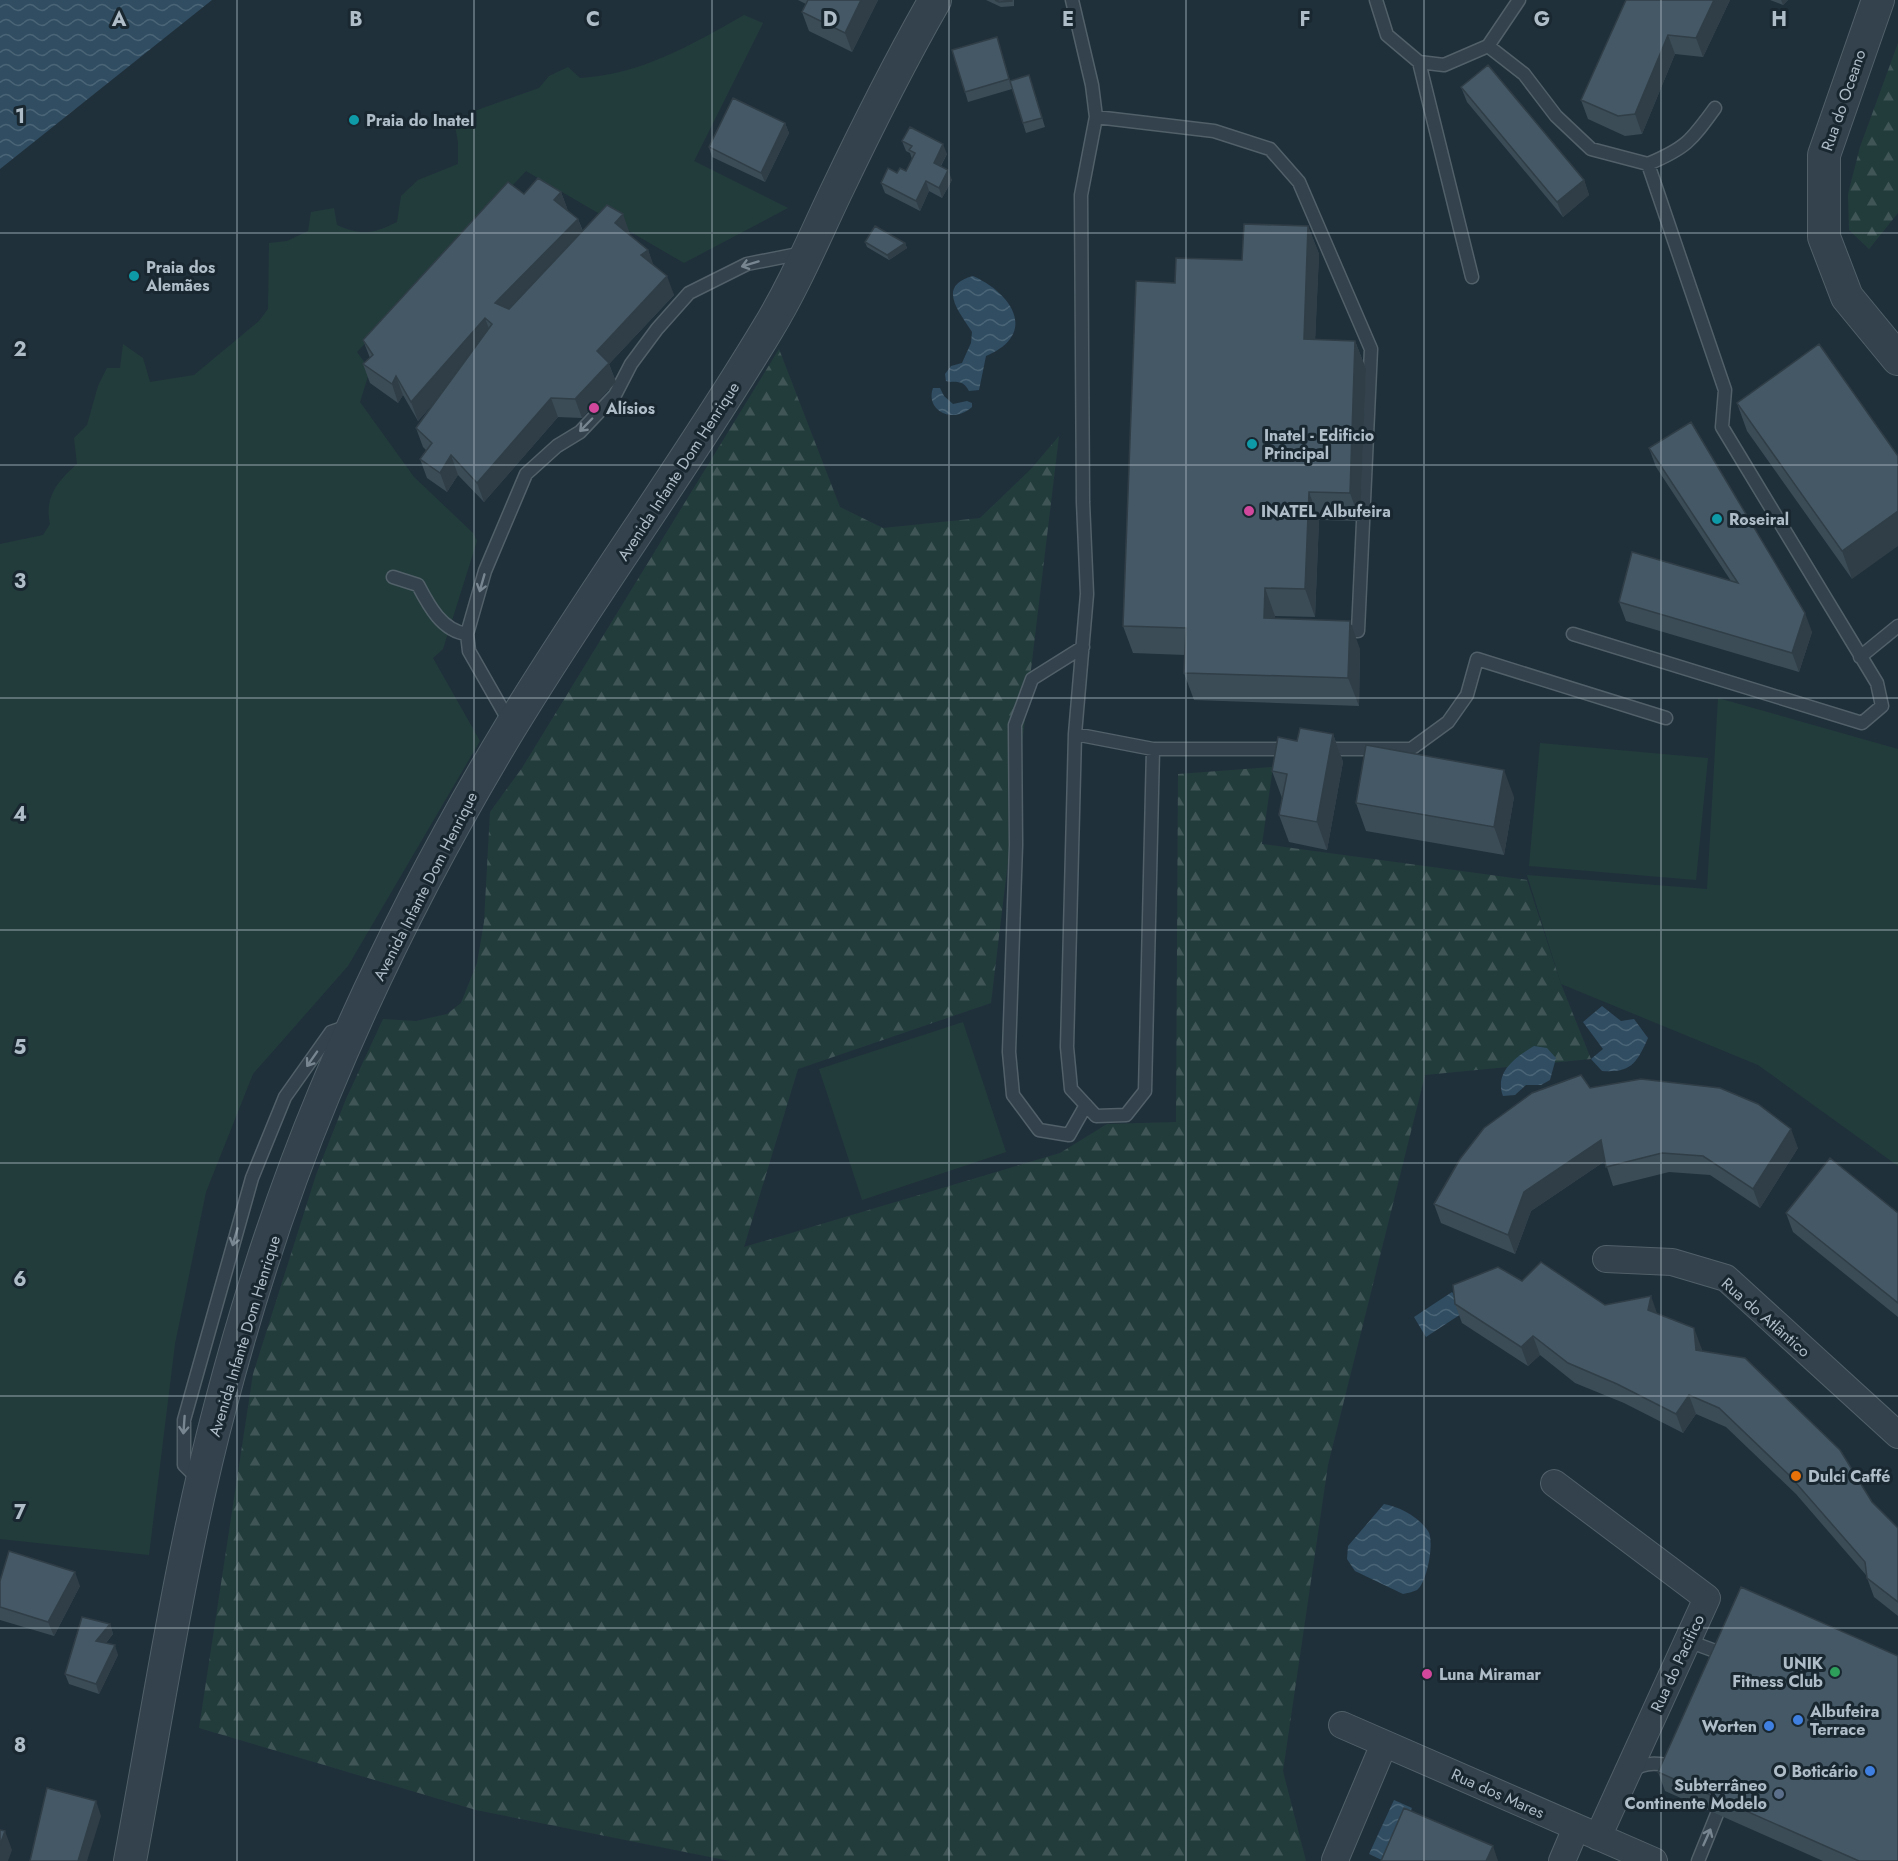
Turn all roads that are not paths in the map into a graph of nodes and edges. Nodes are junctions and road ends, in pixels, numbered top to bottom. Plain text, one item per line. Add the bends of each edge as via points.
1 (935, 0) edge
2 (1072, 0) edge
3 (1376, 0) edge
4 (1520, 0) edge
5 (1878, 0) edge
6 (1488, 46) junction
7 (1419, 62) junction
8 (1715, 108) dead end
9 (1096, 117) junction
10 (1648, 164) junction
11 (807, 252) junction
12 (1472, 277) dead end
13 (1898, 359) edge
14 (393, 577) dead end
15 (1898, 626) edge
16 (1323, 631) edge
17 (467, 634) junction
18 (1573, 634) dead end
19 (1083, 647) junction
20 (1860, 657) junction
21 (1666, 718) dead end
22 (512, 726) junction
23 (1075, 734) junction
24 (1153, 749) junction
25 (1086, 1105) junction
26 (1606, 1259) dead end
27 (1898, 1435) edge
28 (1554, 1483) dead end
29 (1688, 1641) junction
30 (1726, 1655) edge
31 (1342, 1725) dead end
32 (1384, 1744) junction
33 (1676, 1767) edge
34 (1624, 1778) junction
35 (1717, 1814) edge
36 (1587, 1833) junction
37 (1335, 1860) edge
38 (130, 1861) edge
39 (1562, 1861) edge
40 (1654, 1861) edge
41 (1698, 1861) edge

1 - 11 street, Avenida Infante Dom Henrique via 890,79
2 - 9 lane
3 - 7 lane via 1387,35
4 - 6 lane
5 - 13 street, Rua do Oceano via 1824,155 1824,237 1847,297
6 - 7 lane via 1444,66
6 - 10 lane via 1524,74 1556,116 1590,149
7 - 12 lane
8 - 10 lane via 1678,152
9 - 16 lane via 1214,131 1270,149 1299,182 1371,349 1358,631
9 - 19 lane via 1081,195 1087,594
10 - 20 lane via 1725,390 1722,427
11 -> 17 lane via 747,264 689,293 637,355 615,395 580,432 557,446 526,474 486,570
11 - 22 street, Avenida Infante Dom Henrique via 772,323 721,407
14 - 17 lane via 418,585 445,625 454,633
15 - 20 lane
17 - 22 lane via 469,651
18 - 20 lane via 1862,723 1882,706 1877,683
19 - 23 lane
19 - 25 lane via 1032,679 1015,724 1016,845 1009,1052 1013,1095 1039,1130 1069,1135
21 - 24 lane via 1477,659 1467,695 1448,722 1411,749
22 - 38 street, Avenida Infante Dom Henrique via 426,880 355,1023 322,1099 259,1274 202,1483
23 - 24 lane
23 - 25 lane via 1068,1047 1071,1089
24 - 25 lane via 1145,1091 1126,1116 1096,1116
26 - 27 street, Rua do Atlântico via 1672,1262 1726,1278
28 - 29 street, Rua do Pacifico via 1707,1598
29 - 30 lane
29 - 34 street, Rua do Pacifico
31 - 32 street, Rua dos Mares
32 - 36 street, Rua dos Mares
32 - 37 street
33 - 34 lane via 1640,1765
34 - 36 street, Rua do Pacifico
41 -> 35 lane
36 - 39 street, Rua do Pacifico
36 - 40 street, Rua dos Mares

